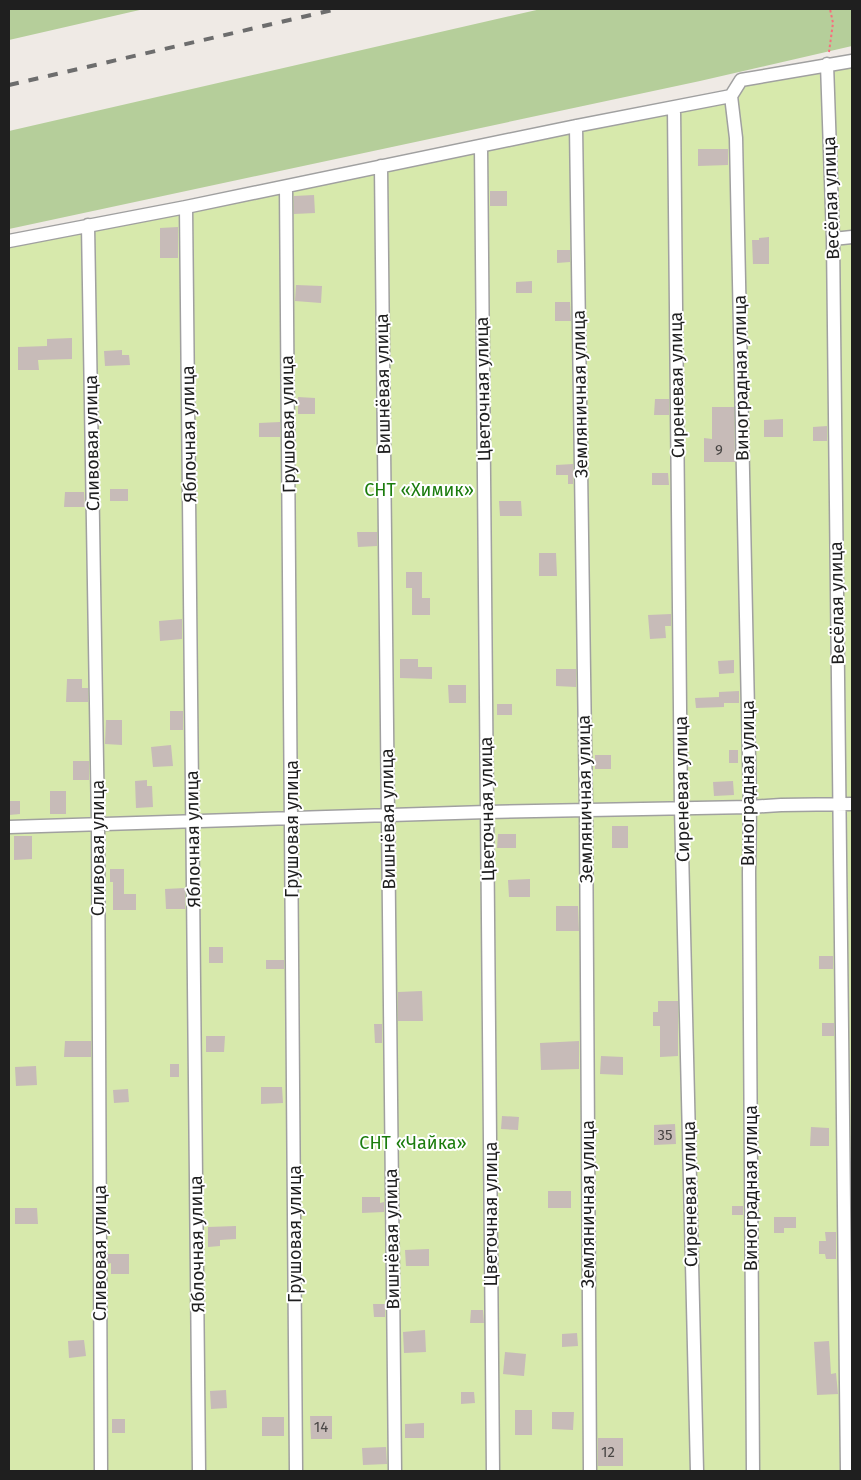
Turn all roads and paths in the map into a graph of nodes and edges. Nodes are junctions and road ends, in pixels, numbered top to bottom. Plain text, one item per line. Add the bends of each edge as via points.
1 (830, 9) edge
2 (852, 61) edge
3 (827, 64) junction
4 (731, 96) junction
5 (674, 108) junction
6 (576, 126) junction
7 (481, 146) junction
8 (381, 166) junction
9 (286, 187) junction
10 (186, 207) junction
11 (88, 225) junction
12 (852, 237) edge
13 (833, 239) junction
14 (9, 241) edge
15 (839, 804) junction
16 (852, 804) edge
17 (750, 807) junction
18 (681, 808) junction
19 (586, 810) junction
20 (487, 812) junction
21 (388, 816) junction
22 (292, 818) junction
23 (193, 822) junction
24 (98, 823) junction
25 (9, 827) edge
26 (101, 1471) edge
27 (199, 1471) edge
28 (296, 1471) edge
29 (394, 1471) edge
30 (493, 1471) edge
31 (590, 1471) edge
32 (697, 1471) edge
33 (753, 1471) edge
34 (846, 1471) edge

1 - 3 path via 833,23
2 - 3 street
3 - 4 street via 741,80
3 - 13 street, Весёлая улица
4 - 5 street
4 - 17 street, Виноградная улица via 736,138
5 - 6 street
5 - 18 street, Сиреневая улица
6 - 7 street
6 - 19 street, Земляничная улица
7 - 8 street
7 - 20 street, Цветочная улица
8 - 9 street
8 - 21 street, Вишнёвая улица
9 - 10 street
9 - 22 street, Грушовая улица
10 - 11 street
10 - 23 street, Яблочная улица
11 - 14 street
11 - 24 street, Сливовая улица
12 - 13 street
13 - 15 street, Весёлая улица
15 - 16 street
15 - 17 street
15 - 34 street, Весёлая улица
17 - 18 street
17 - 33 street, Виноградная улица
18 - 19 street
18 - 32 street, Сиреневая улица
19 - 20 street
19 - 31 street, Земляничная улица
20 - 21 street
20 - 30 street, Цветочная улица
21 - 22 street
21 - 29 street, Вишнёвая улица
22 - 23 street
22 - 28 street, Грушовая улица
23 - 24 street
23 - 27 street, Яблочная улица
24 - 25 street
24 - 26 street, Сливовая улица

